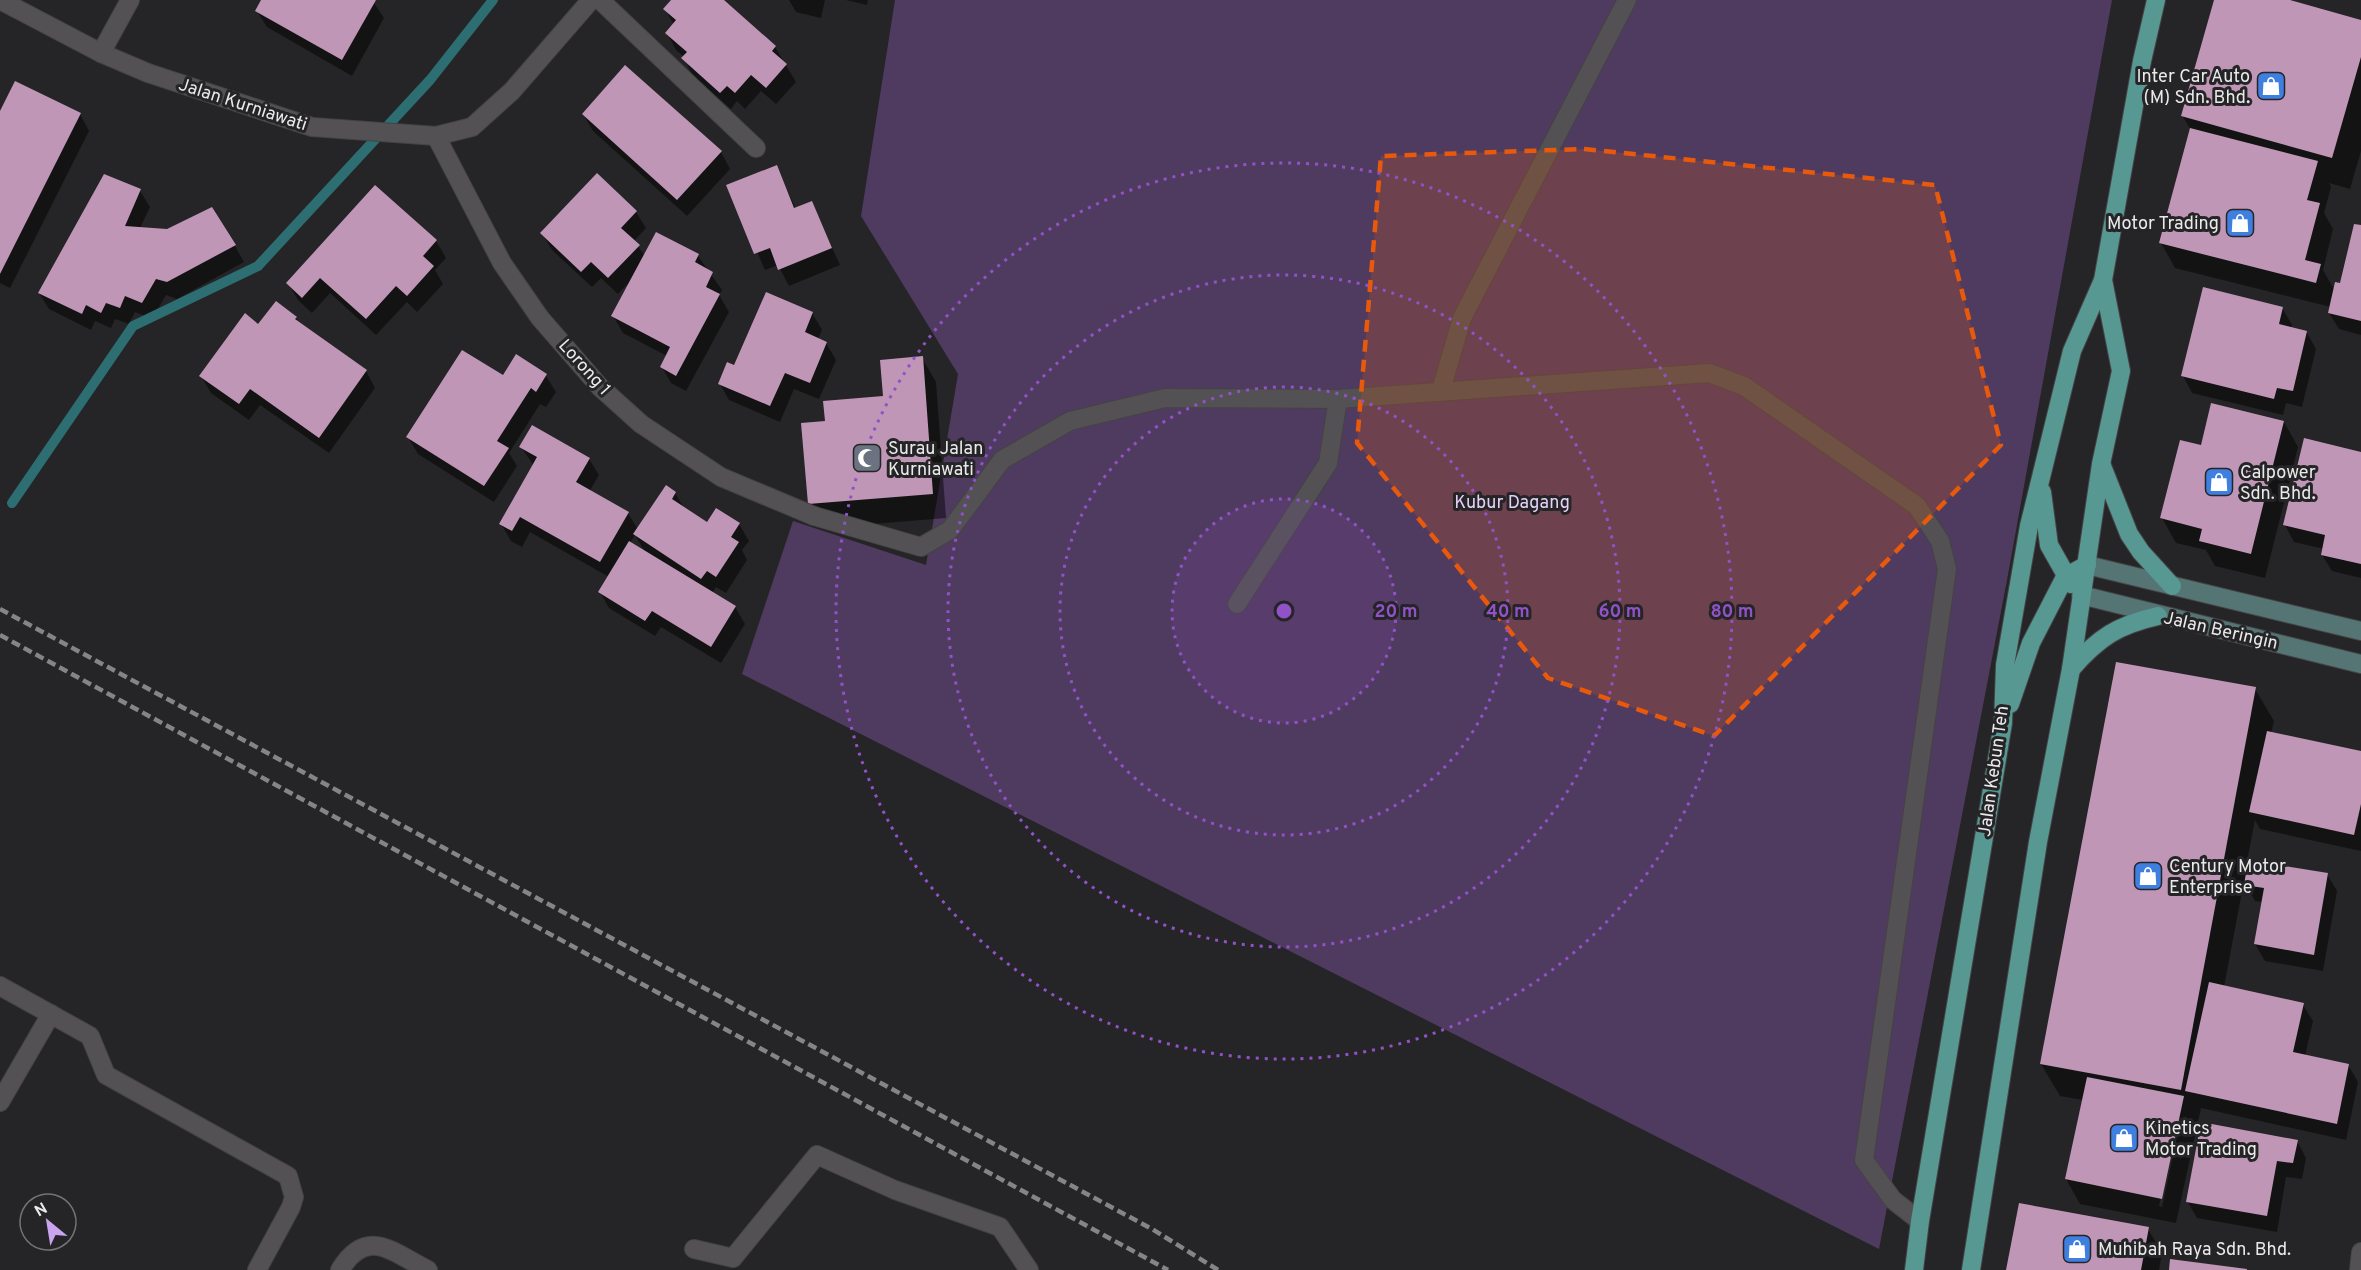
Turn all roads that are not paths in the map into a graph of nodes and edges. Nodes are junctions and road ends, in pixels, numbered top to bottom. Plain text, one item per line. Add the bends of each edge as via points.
1 (0, 0) edge
2 (130, 0) edge
3 (591, 0) edge
4 (600, 0) edge
5 (1628, 0) edge
6 (2156, 0) edge
7 (101, 53) junction
8 (436, 136) junction
9 (756, 148) dead end
10 (2103, 280) junction
11 (1442, 390) junction
12 (1338, 399) junction
13 (2101, 464) junction
14 (2041, 482) junction
15 (2087, 565) junction
16 (2065, 577) junction
17 (2172, 586) junction
18 (2081, 595) junction
19 (1237, 604) dead end
20 (2158, 616) junction
21 (2361, 631) edge
22 (2361, 664) edge
23 (2071, 669) junction
24 (2003, 723) junction
25 (0, 986) edge
26 (51, 1014) junction
27 (0, 1102) edge
28 (1920, 1221) junction
29 (694, 1249) dead end
30 (2361, 1252) edge
31 (257, 1270) edge
32 (340, 1270) edge
33 (428, 1270) edge
34 (1029, 1270) edge
35 (1914, 1270) edge
36 (1971, 1270) edge
37 (2359, 1270) edge

1 - 7 street, Jalan Kurniawati
2 - 7 street
3 - 8 street, Jalan Kurniawati via 512,91 472,127
4 - 9 street
5 - 11 street via 1462,318
6 - 10 main road, Jalan Kebun Teh
7 - 8 street, Jalan Kurniawati via 148,73 312,127
8 - 12 street, Lorong 1 via 502,264 540,318 600,387 641,424 721,477 813,516 921,547 950,530 1002,460 1070,421 1165,398
10 - 13 main road, Jalan Kebun Teh via 2121,371
10 - 14 main road, Jalan Kebun Teh via 2072,351
11 - 12 street, Lorong 1
11 - 28 street, Lorong 1 via 1709,373 1744,386 1917,506 1940,541 1947,569 1864,1160 1893,1200
12 - 19 street via 1328,463
13 - 15 main road, Jalan Kebun Teh
13 - 17 main road via 2129,534
14 - 16 main road via 2049,545
14 - 24 main road, Jalan Kebun Teh via 2029,526 2006,665
15 - 16 main road
15 - 17 street, Jalan Beringin
15 - 18 main road, Jalan Kebun Teh
16 - 18 main road
16 - 24 main road via 2031,643
17 - 21 street, Jalan Beringin
18 - 20 street, Jalan Beringin
18 - 23 main road, Jalan Kebun Teh
20 - 22 street, Jalan Beringin
20 - 23 main road via 2127,623 2103,638
23 - 36 main road, Jalan Kebun Teh via 2038,842
24 - 28 main road, Jalan Kebun Teh
25 - 26 street
26 - 27 street
26 - 31 street via 90,1036 105,1075 288,1176 294,1197 291,1208
28 - 35 main road, Jalan Kebun Teh
29 - 34 street via 732,1258 817,1155 895,1190 1000,1227
30 - 37 street
32 - 33 street via 354,1251 371,1244

